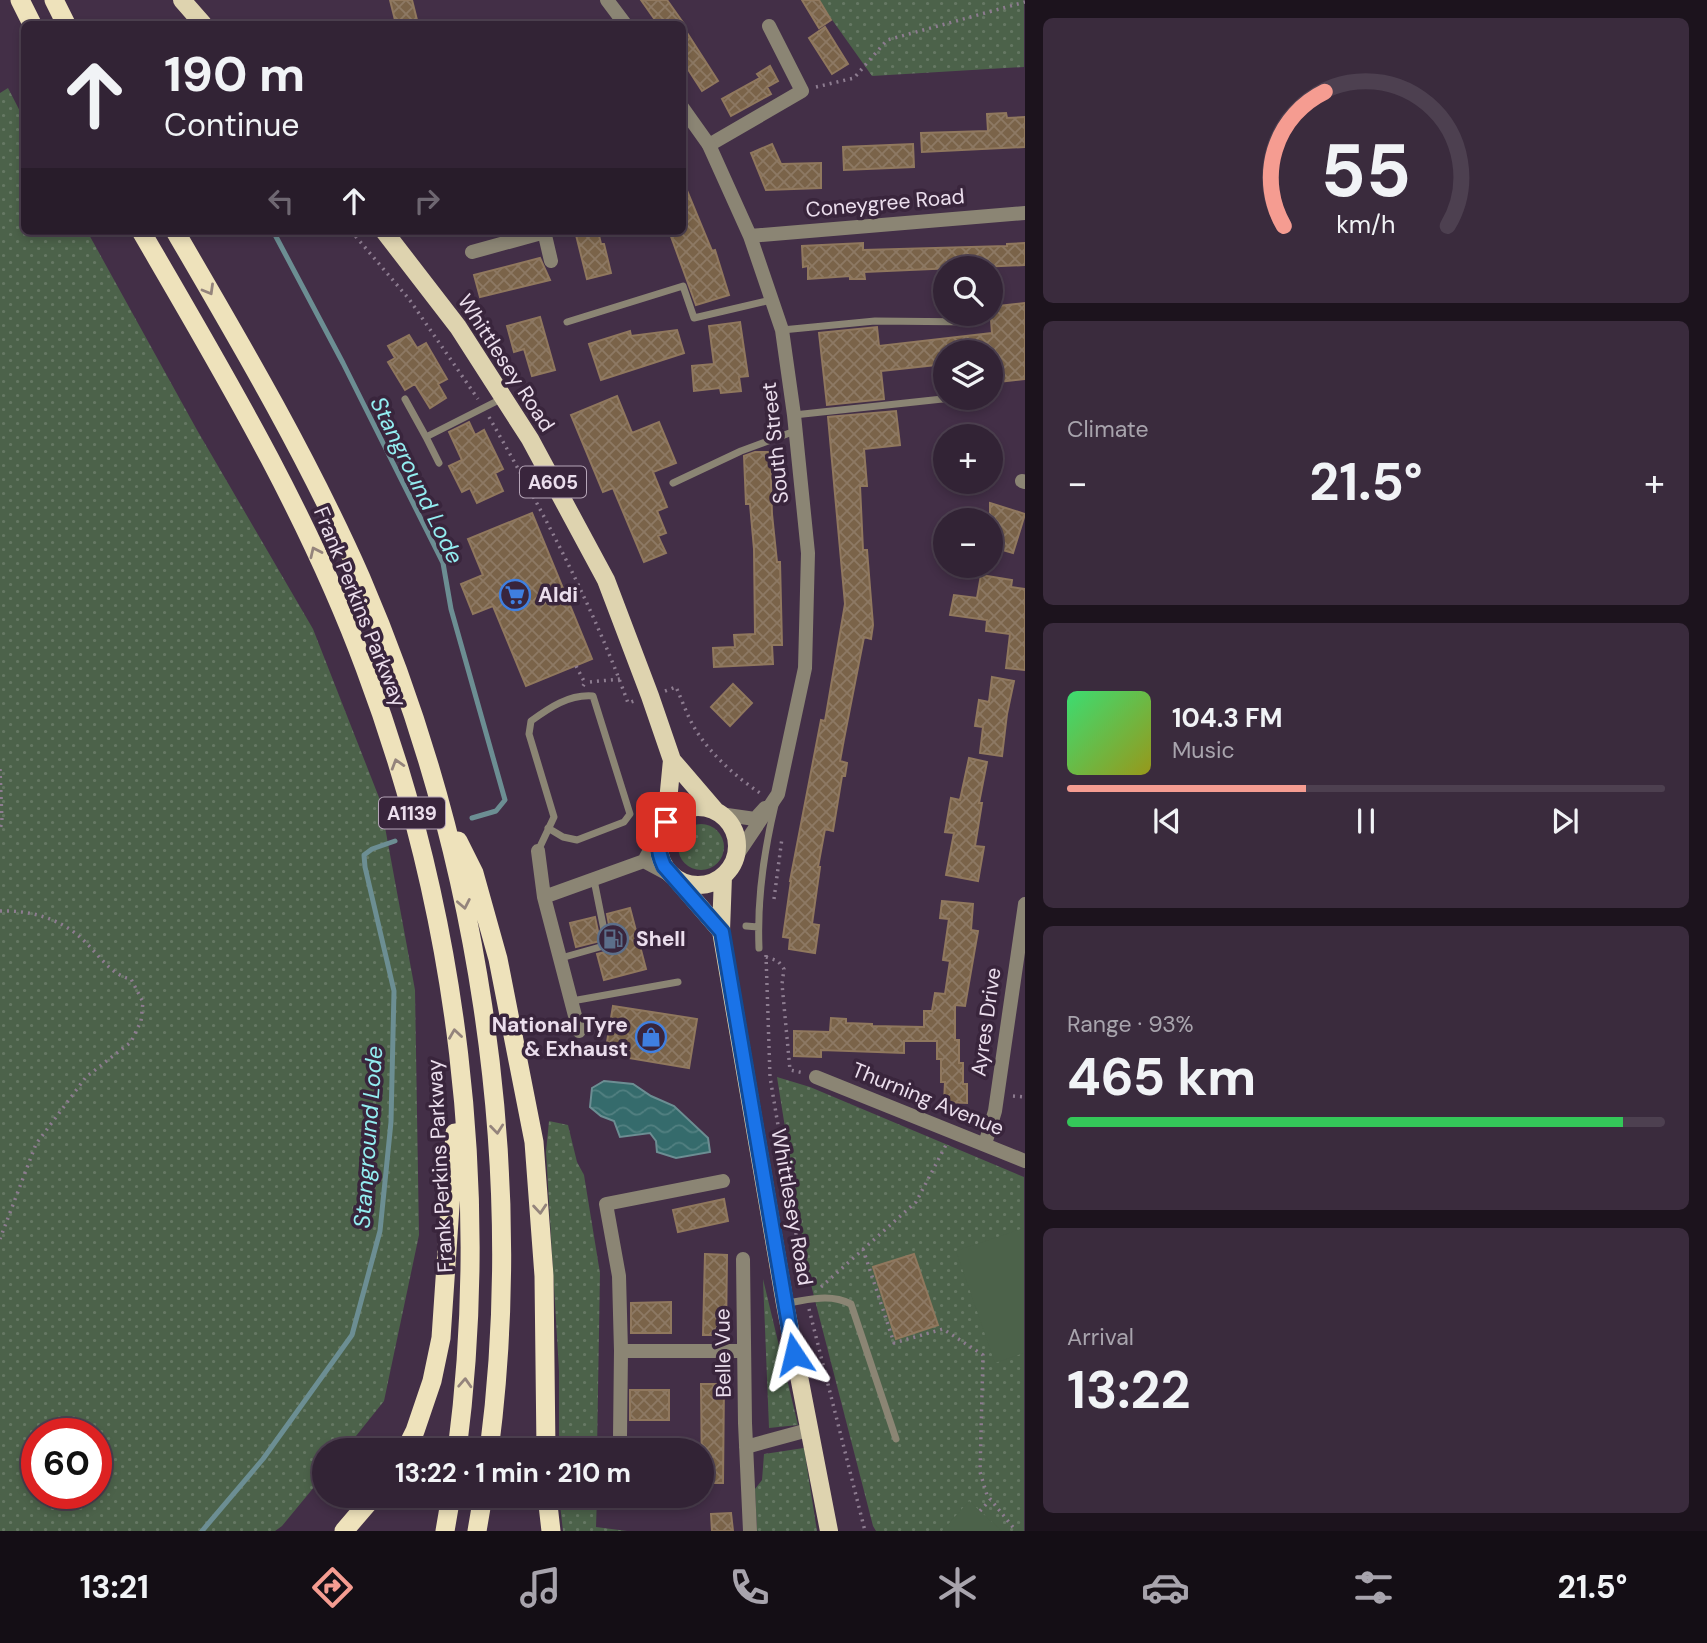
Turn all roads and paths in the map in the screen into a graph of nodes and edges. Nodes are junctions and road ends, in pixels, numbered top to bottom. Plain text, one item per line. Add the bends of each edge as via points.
1 (20, 0) edge
2 (54, 0) edge
3 (182, 0) edge
4 (607, 0) edge
5 (1024, 2) edge
6 (30, 21) edge
7 (64, 21) edge
8 (200, 21) edge
9 (623, 21) edge
10 (769, 26) dead end
11 (802, 90) junction
12 (686, 113) edge
13 (709, 145) junction
14 (1024, 213) edge
15 (143, 235) edge
16 (177, 235) edge
17 (387, 235) edge
18 (534, 235) edge
19 (546, 235) edge
20 (750, 236) junction
21 (472, 252) dead end
22 (551, 261) dead end
23 (771, 300) junction
24 (567, 322) dead end
25 (933, 322) edge
26 (782, 330) junction
27 (504, 397) junction
28 (405, 400) dead end
29 (933, 400) edge
30 (794, 415) junction
31 (795, 431) junction
32 (426, 437) junction
33 (439, 463) dead end
34 (673, 483) dead end
35 (576, 666) dead end
36 (620, 679) dead end
37 (584, 683) junction
38 (581, 695) junction
39 (672, 760) junction
40 (0, 769) edge
41 (778, 794) junction
42 (443, 812) junction
43 (718, 812) junction
44 (664, 825) junction
45 (548, 828) junction
46 (0, 830) edge
47 (538, 851) joint
48 (736, 858) junction
49 (644, 861) junction
50 (723, 876) junction
51 (674, 878) junction
52 (594, 880) junction
53 (544, 897) junction
54 (1024, 904) edge
55 (0, 911) edge
56 (746, 926) dead end
57 (758, 927) junction
58 (722, 932) junction
59 (759, 948) dead end
60 (766, 957) dead end
61 (561, 958) junction
62 (678, 982) dead end
63 (571, 1002) junction
64 (579, 1031) dead end
65 (461, 1070) junction
66 (816, 1077) joint
67 (951, 1130) junction
68 (985, 1144) junction
69 (1024, 1161) edge
70 (723, 1181) dead end
71 (0, 1239) edge
72 (863, 1249) junction
73 (743, 1259) dead end
74 (807, 1300) junction
75 (785, 1304) junction
76 (621, 1350) junction
77 (744, 1351) junction
78 (808, 1430) junction
79 (620, 1437) dead end
80 (412, 1438) edge
81 (459, 1438) edge
82 (490, 1438) edge
83 (546, 1438) edge
84 (896, 1439) dead end
85 (746, 1447) junction
86 (990, 1500) junction
87 (363, 1508) edge
88 (449, 1508) edge
89 (481, 1508) edge
90 (548, 1508) edge
91 (980, 1511) dead end
92 (344, 1531) edge
93 (445, 1531) edge
94 (477, 1531) edge
95 (551, 1531) edge
96 (750, 1531) edge
97 (829, 1531) edge
98 (865, 1531) edge
99 (1016, 1531) edge

1 - 6 highway
2 - 7 highway
3 - 8 main road
4 - 9 street
5 - 11 path via 887,40 854,78
10 - 11 street
11 - 13 street
12 - 13 street, South Street
13 - 20 street, South Street
14 - 20 street, Coneygree Road
65 -> 15 highway, Frank Perkins Parkway / A1139 via 447,972 414,819 365,668 289,495
16 -> 42 highway, Frank Perkins Parkway / A1139 via 317,485 361,579 393,659
17 - 27 main road, Whittlesey Road / A605 via 458,327
18 - 21 street
19 - 22 street
20 - 23 street, South Street
23 - 24 lane via 694,318 683,286
23 - 26 street, South Street
25 - 26 lane via 875,321
26 - 30 street, South Street
27 - 32 lane
27 - 39 main road, Whittlesey Road / A605 via 606,580
28 - 32 lane
29 - 30 lane
30 - 31 street, South Street
31 - 34 lane
31 - 41 street, South Street via 808,553 805,668
32 - 33 lane
35 - 37 path
36 - 37 path
37 - 38 path
38 - 45 lane via 550,707 531,722 529,734 554,817
38 - 45 lane via 593,696 630,814 624,822 577,840
39 - 43 main road, Whittlesey Road / A605
39 - 44 main road, Whittlesey Road / A605
40 - 46 path
41 - 43 street via 755,819
41 - 48 street, South Street
41 - 57 lane via 767,839
42 -> 82 highway, Frank Perkins Parkway / A1139 via 476,968 499,1153 500,1310
42 -> 83 highway, A1139 via 474,873 498,959 534,1142 544,1276
43 - 44 main road via 689,807
43 - 48 main road, A605 via 735,833
44 - 49 street
44 - 51 main road, A605 via 659,854
45 - 47 lane
47 - 53 street
48 - 50 main road
49 - 51 street
49 - 52 street
50 - 51 main road via 700,886
50 - 58 main road, Whittlesey Road
51 - 58 main road, A605
52 - 53 street
52 - 61 lane via 607,945
53 - 61 street
54 - 68 street, Ayres Drive via 995,1111
55 - 71 path via 48,918 79,935 121,977 131,979 143,1002 141,1021 131,1042 86,1077 36,1144
56 - 57 lane
57 - 59 lane
58 - 75 main road, Whittlesey Road
60 - 66 path via 784,969 790,1070
61 - 63 street
62 - 63 lane
63 - 64 street
65 - 80 highway, A1139 via 441,1338 432,1381
81 -> 65 highway, Frank Perkins Parkway / A1139 via 470,1239
66 - 67 street, Thurning Avenue
67 - 68 street, Thurning Avenue
67 - 72 path via 916,1202
68 - 69 street, Thurning Avenue
70 - 76 street via 606,1204 618,1276
72 - 74 path
72 - 86 path via 894,1343 943,1329 983,1354 980,1472
73 - 77 street, Belle Vue
74 - 75 lane
74 - 84 lane via 825,1296 851,1304
74 - 98 path
75 - 78 main road, Whittlesey Road
76 - 77 street
76 - 79 street
77 - 85 street, Belle Vue
78 - 85 street
78 - 97 main road, Whittlesey Road
85 - 96 street, Belle Vue
86 - 91 path
86 - 99 path
87 - 92 highway
88 - 93 highway
89 - 94 highway
90 - 95 highway

